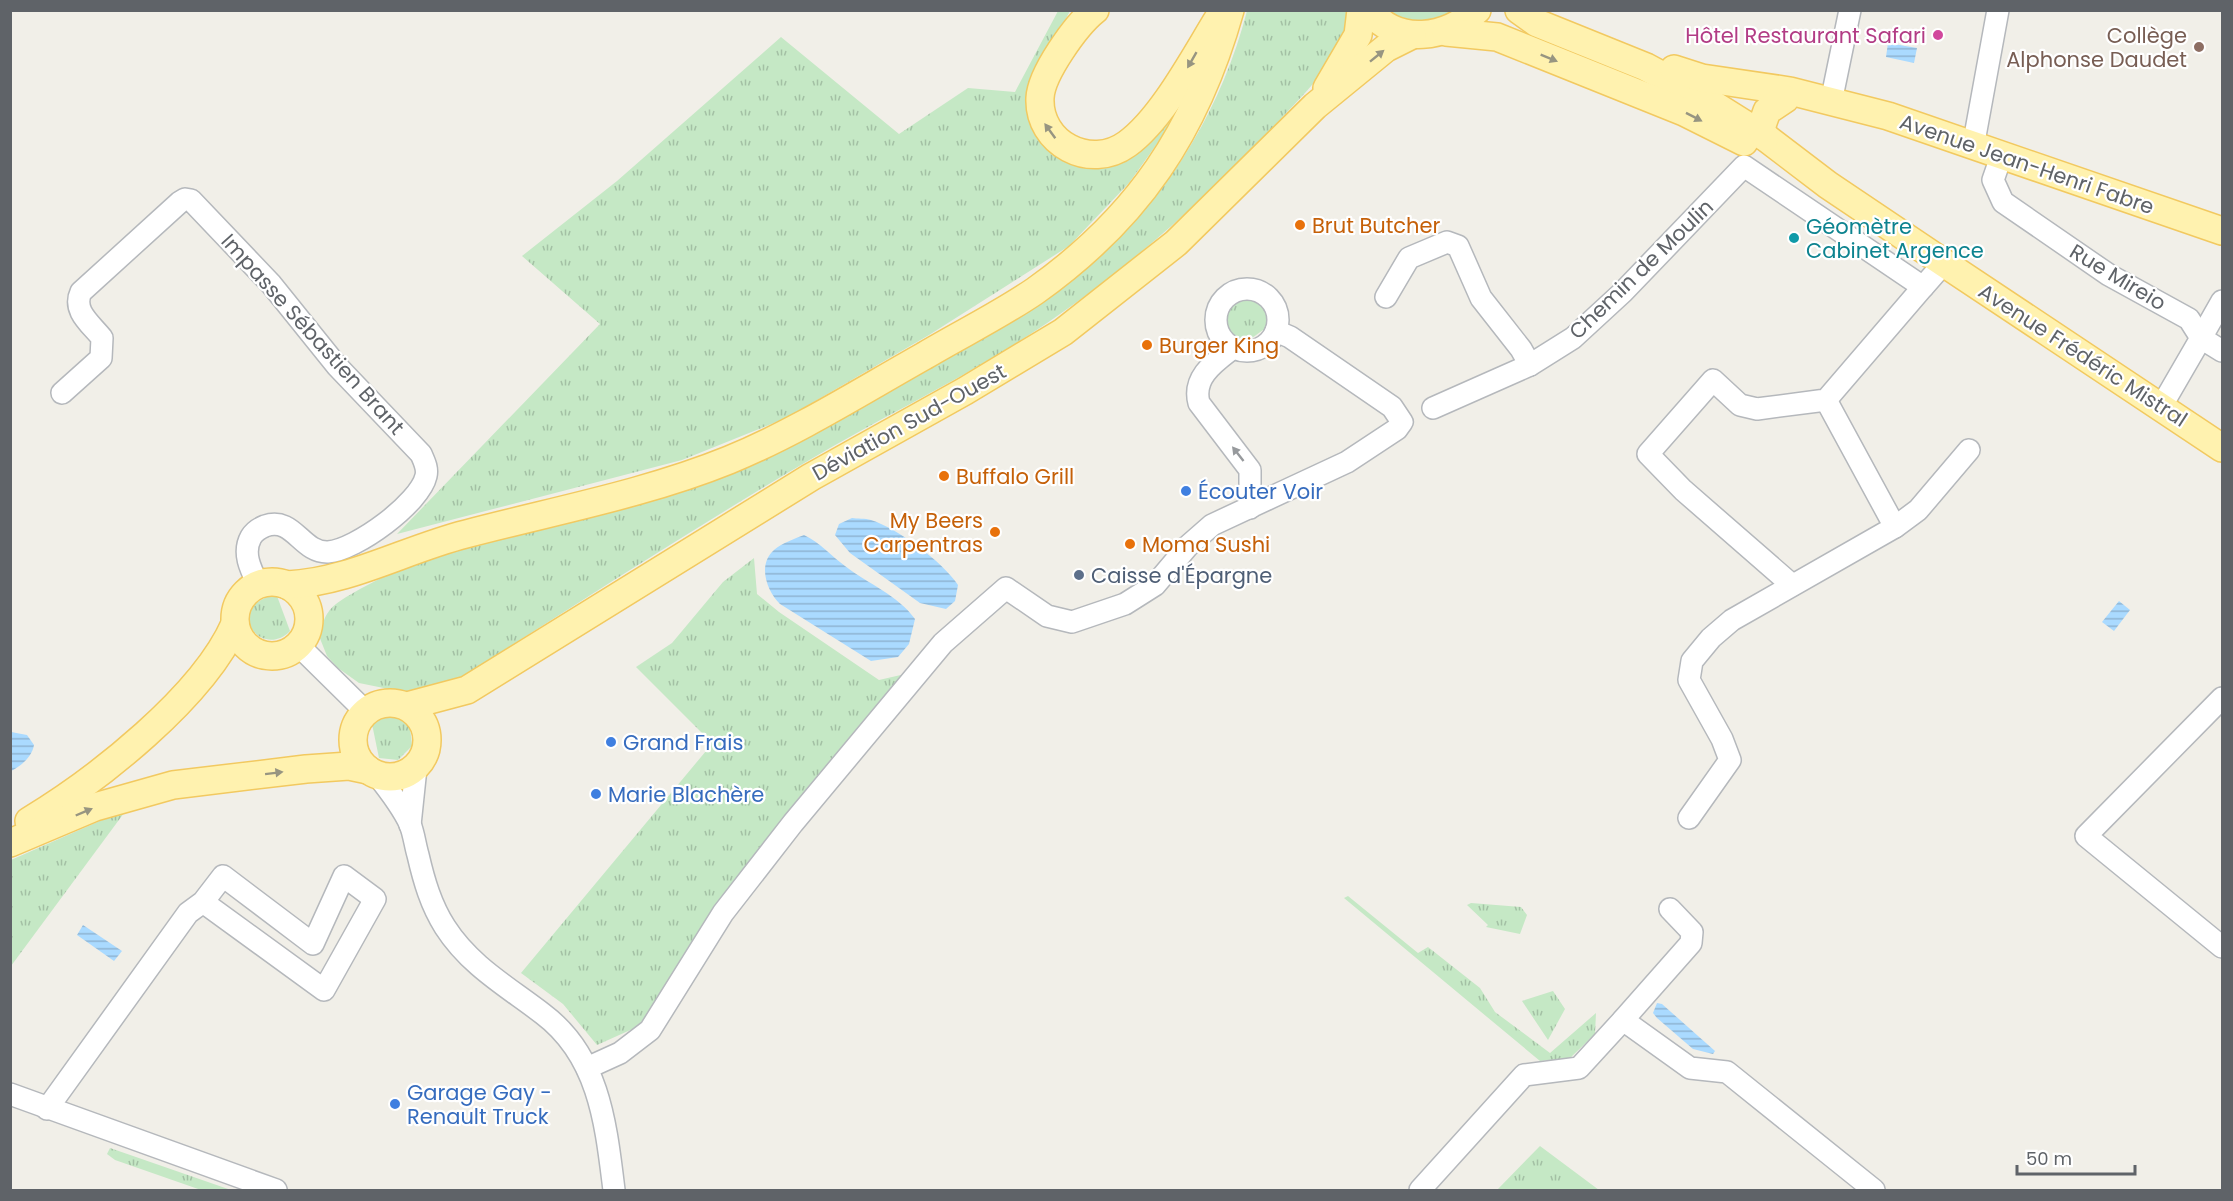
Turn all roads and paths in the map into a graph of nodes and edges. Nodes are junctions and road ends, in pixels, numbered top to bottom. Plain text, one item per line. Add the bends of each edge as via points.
1 (1223, 10) edge
2 (1230, 10) edge
3 (1361, 10) edge
4 (1369, 10) edge
5 (1478, 10) edge
6 (1519, 10) edge
7 (1850, 10) edge
8 (1998, 10) edge
9 (1090, 13) edge
10 (1446, 32) junction
11 (1562, 33) junction
12 (1412, 34) junction
13 (1602, 77) junction
14 (1698, 95) junction
15 (1785, 99) junction
16 (1831, 102) junction
17 (1315, 106) junction
18 (1765, 137) junction
19 (1973, 147) junction
20 (2001, 157) junction
21 (1828, 185) junction
22 (2223, 231) edge
23 (1944, 263) junction
24 (1923, 287) junction
25 (1386, 297) dead end
26 (2223, 301) edge
27 (1276, 331) junction
28 (2201, 338) junction
29 (1233, 348) junction
30 (2223, 351) edge
31 (1530, 365) junction
32 (62, 393) dead end
33 (1826, 400) junction
34 (2161, 407) junction
35 (1433, 408) dead end
36 (2223, 448) edge
37 (1969, 450) dead end
38 (1250, 508) junction
39 (1895, 527) junction
40 (369, 568) junction
41 (258, 584) junction
42 (287, 585) junction
43 (1792, 585) junction
44 (309, 619) junction
45 (235, 624) junction
46 (298, 645) junction
47 (262, 655) junction
48 (193, 689) junction
49 (466, 690) junction
50 (2223, 698) edge
51 (407, 706) junction
52 (366, 712) junction
53 (428, 741) junction
54 (416, 768) junction
55 (373, 772) junction
56 (1689, 818) dead end
57 (410, 825) junction
58 (10, 832) edge
59 (10, 843) edge
60 (203, 902) junction
61 (1670, 909) dead end
62 (2223, 947) edge
63 (1623, 1020) junction
64 (587, 1068) junction
65 (10, 1094) edge
66 (47, 1109) junction
67 (609, 1148) junction
68 (276, 1191) edge
69 (603, 1191) edge
70 (614, 1191) edge
71 (1420, 1191) edge
72 (1874, 1191) edge

1 -> 9 main road via 1150,121 1126,145 1101,155 1066,148 1050,134 1040,109 1040,91 1047,74
2 - 40 main road via 1203,93 1174,148 1150,182 1100,237 1033,292 815,418 729,460 639,489 424,546
3 - 17 main road via 1358,35
4 - 12 main road via 1392,28
5 - 10 main road via 1463,24
6 - 11 main road
7 - 16 street
8 - 19 street
10 - 12 main road
10 -> 13 main road via 1497,37
11 - 14 main road
11 - 16 main road via 1702,78
17 -> 12 main road via 1386,48
13 - 14 main road
13 -> 21 main road via 1684,112
14 - 15 main road
14 - 18 main road
15 - 16 main road
15 - 18 main road via 1767,111 1761,128
16 - 19 main road, Avenue Jean-Henri Fabre via 1888,116
17 - 49 main road, Déviation Sud-Ouest via 1176,243 1063,332 811,477
18 - 21 main road
19 - 20 main road, Avenue Jean-Henri Fabre
20 - 22 main road, Avenue Jean-Henri Fabre
20 - 28 street, Rue Mireio via 1993,180 2003,202 2109,275 2189,319
21 - 23 main road, Avenue Frédéric Mistral
23 - 24 street
23 - 34 main road, Avenue Frédéric Mistral
24 - 31 street, Chemin de Moulin via 1744,166 1623,292 1573,338
24 - 33 street
25 - 31 street via 1409,258 1447,242 1458,246 1481,298
26 - 28 street
27 - 29 street via 1270,342 1259,349
27 - 29 street via 1278,315 1267,297 1256,290 1236,291 1225,298 1216,316 1220,335
27 - 38 street via 1392,407 1402,422 1347,462
28 - 30 street
28 - 34 street
38 -> 29 street via 1250,470 1199,403 1197,394 1201,376
31 - 35 street, Chemin de Moulin
32 - 41 street, Impasse Sébastien Brant via 101,358 102,338 80,312 77,300 81,292 180,202 191,200 271,284 337,366 421,454 425,463 424,481 401,510 364,538 338,550 313,549 283,525 261,527 247,547
33 - 39 street
33 - 43 street via 1757,409 1740,405 1713,380 1648,454 1683,490
34 - 36 main road, Avenue Frédéric Mistral
37 - 39 street via 1918,510
38 - 64 street via 1212,525 1155,585 1125,604 1095,615 1072,622 1047,616 1006,588 943,644 793,823 723,913 650,1030 620,1053
39 - 43 street
40 - 42 main road via 308,584
40 - 44 main road via 326,600
41 - 42 main road
41 - 45 main road via 239,602
42 - 44 main road via 304,601
43 - 56 street via 1732,620 1692,661 1689,680 1730,760
44 - 46 main road
45 - 47 main road via 245,644
45 - 48 main road
46 - 47 main road via 277,656
46 - 52 street
47 - 48 main road via 247,659
48 - 58 main road via 86,782
49 - 51 main road
49 - 53 main road via 438,722
50 - 62 street via 2086,836
51 - 52 main road via 380,704
51 - 53 main road via 423,721
52 - 55 main road via 356,726 353,745 361,763
53 - 54 main road
54 - 55 main road via 398,777
54 - 57 street
55 - 57 street
59 -> 55 main road via 95,807 173,785 349,766
57 - 64 street via 435,909 458,945 488,974 563,1032
60 - 60 street via 324,990 375,899 344,876 313,944 223,876
60 - 66 street via 188,913
61 - 63 street via 1692,932 1690,943
63 - 71 street via 1579,1068 1524,1075
63 - 72 street via 1690,1068 1727,1072
64 - 67 street via 603,1112
65 - 66 street
66 - 68 street
67 - 69 street
67 - 70 street

